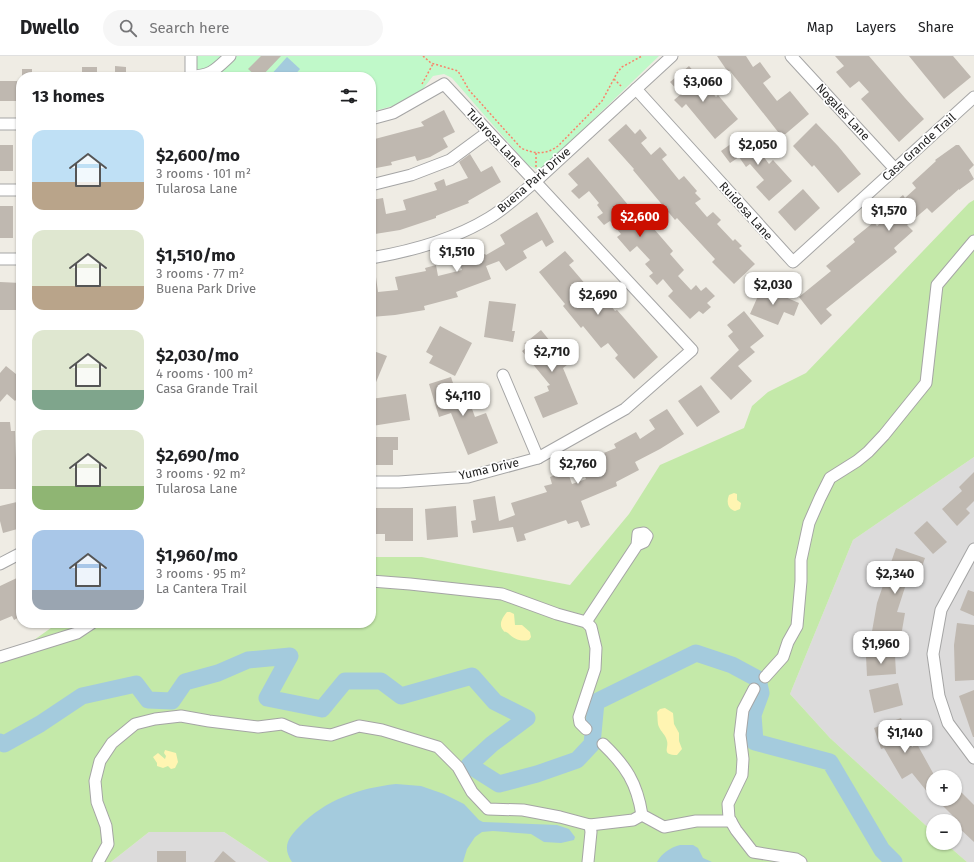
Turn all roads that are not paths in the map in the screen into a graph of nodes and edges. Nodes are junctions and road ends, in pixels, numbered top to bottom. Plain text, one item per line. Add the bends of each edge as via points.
1 (191, 56) edge
2 (230, 56) edge
3 (672, 56) edge
4 (791, 56) edge
5 (191, 72) edge
6 (211, 72) edge
7 (636, 89) junction
8 (974, 97) edge
9 (376, 118) edge
10 (0, 124) edge
11 (16, 124) edge
12 (488, 132) junction
13 (895, 169) junction
14 (535, 182) junction
15 (376, 184) edge
16 (0, 190) edge
17 (16, 190) edge
18 (974, 241) edge
19 (376, 257) edge
20 (0, 259) edge
21 (16, 259) edge
22 (792, 262) joint
23 (692, 350) joint
24 (503, 375) dead end
25 (538, 458) junction
26 (376, 482) edge
27 (637, 545) dead end
28 (974, 549) edge
29 (16, 556) edge
30 (0, 564) edge
31 (376, 581) edge
32 (586, 622) junction
33 (84, 628) edge
34 (0, 657) edge
35 (765, 677) dead end
36 (754, 689) dead end
37 (586, 729) dead end
38 (603, 744) dead end
39 (974, 758) edge
40 (642, 815) junction
41 (731, 821) junction
42 (590, 825) junction
43 (753, 852) junction
44 (98, 862) edge
45 (588, 862) edge
46 (761, 862) edge
47 (801, 862) edge

1 - 5 street
2 - 6 street
3 - 7 street, Buena Park Drive
4 - 13 street, Nogales Lane
7 - 14 street, Buena Park Drive
7 - 22 street, Ruidosa Lane
8 - 13 street, Casa Grande Trail
9 - 12 street, Tularosa Lane via 393,113 444,84
10 - 11 street
12 - 14 street, Tularosa Lane
12 - 15 street via 450,160
13 - 22 street, Casa Grande Trail
14 - 19 street, Buena Park Drive via 490,218 461,233 399,253
14 - 23 street, Tularosa Lane
16 - 17 street
18 - 35 street via 937,285 926,383 868,452 830,478 820,498 809,523 801,560 797,626 783,657
20 - 21 street
23 - 25 street, Yuma Drive via 625,409
24 - 25 street
25 - 26 street, Yuma Drive via 468,477
27 - 32 street
28 - 39 street via 940,610 933,654 939,696 948,723
29 - 30 street
31 - 32 street via 502,594
32 - 37 street via 591,627 596,648 595,669 579,717 580,723
33 - 34 street via 77,633
36 - 41 street via 743,710 740,735 742,775 728,804
38 - 40 street via 630,775 640,801
40 - 41 street via 664,827 696,821
40 - 42 street via 633,820
41 - 43 street
42 - 44 street via 523,810 488,809 472,792 458,767 438,747 382,730 359,726 332,735 298,731 282,724 258,727 181,716 135,724 112,743 100,761 95,782 97,802 106,826 108,844
42 - 45 street
43 - 46 street
43 - 47 street

